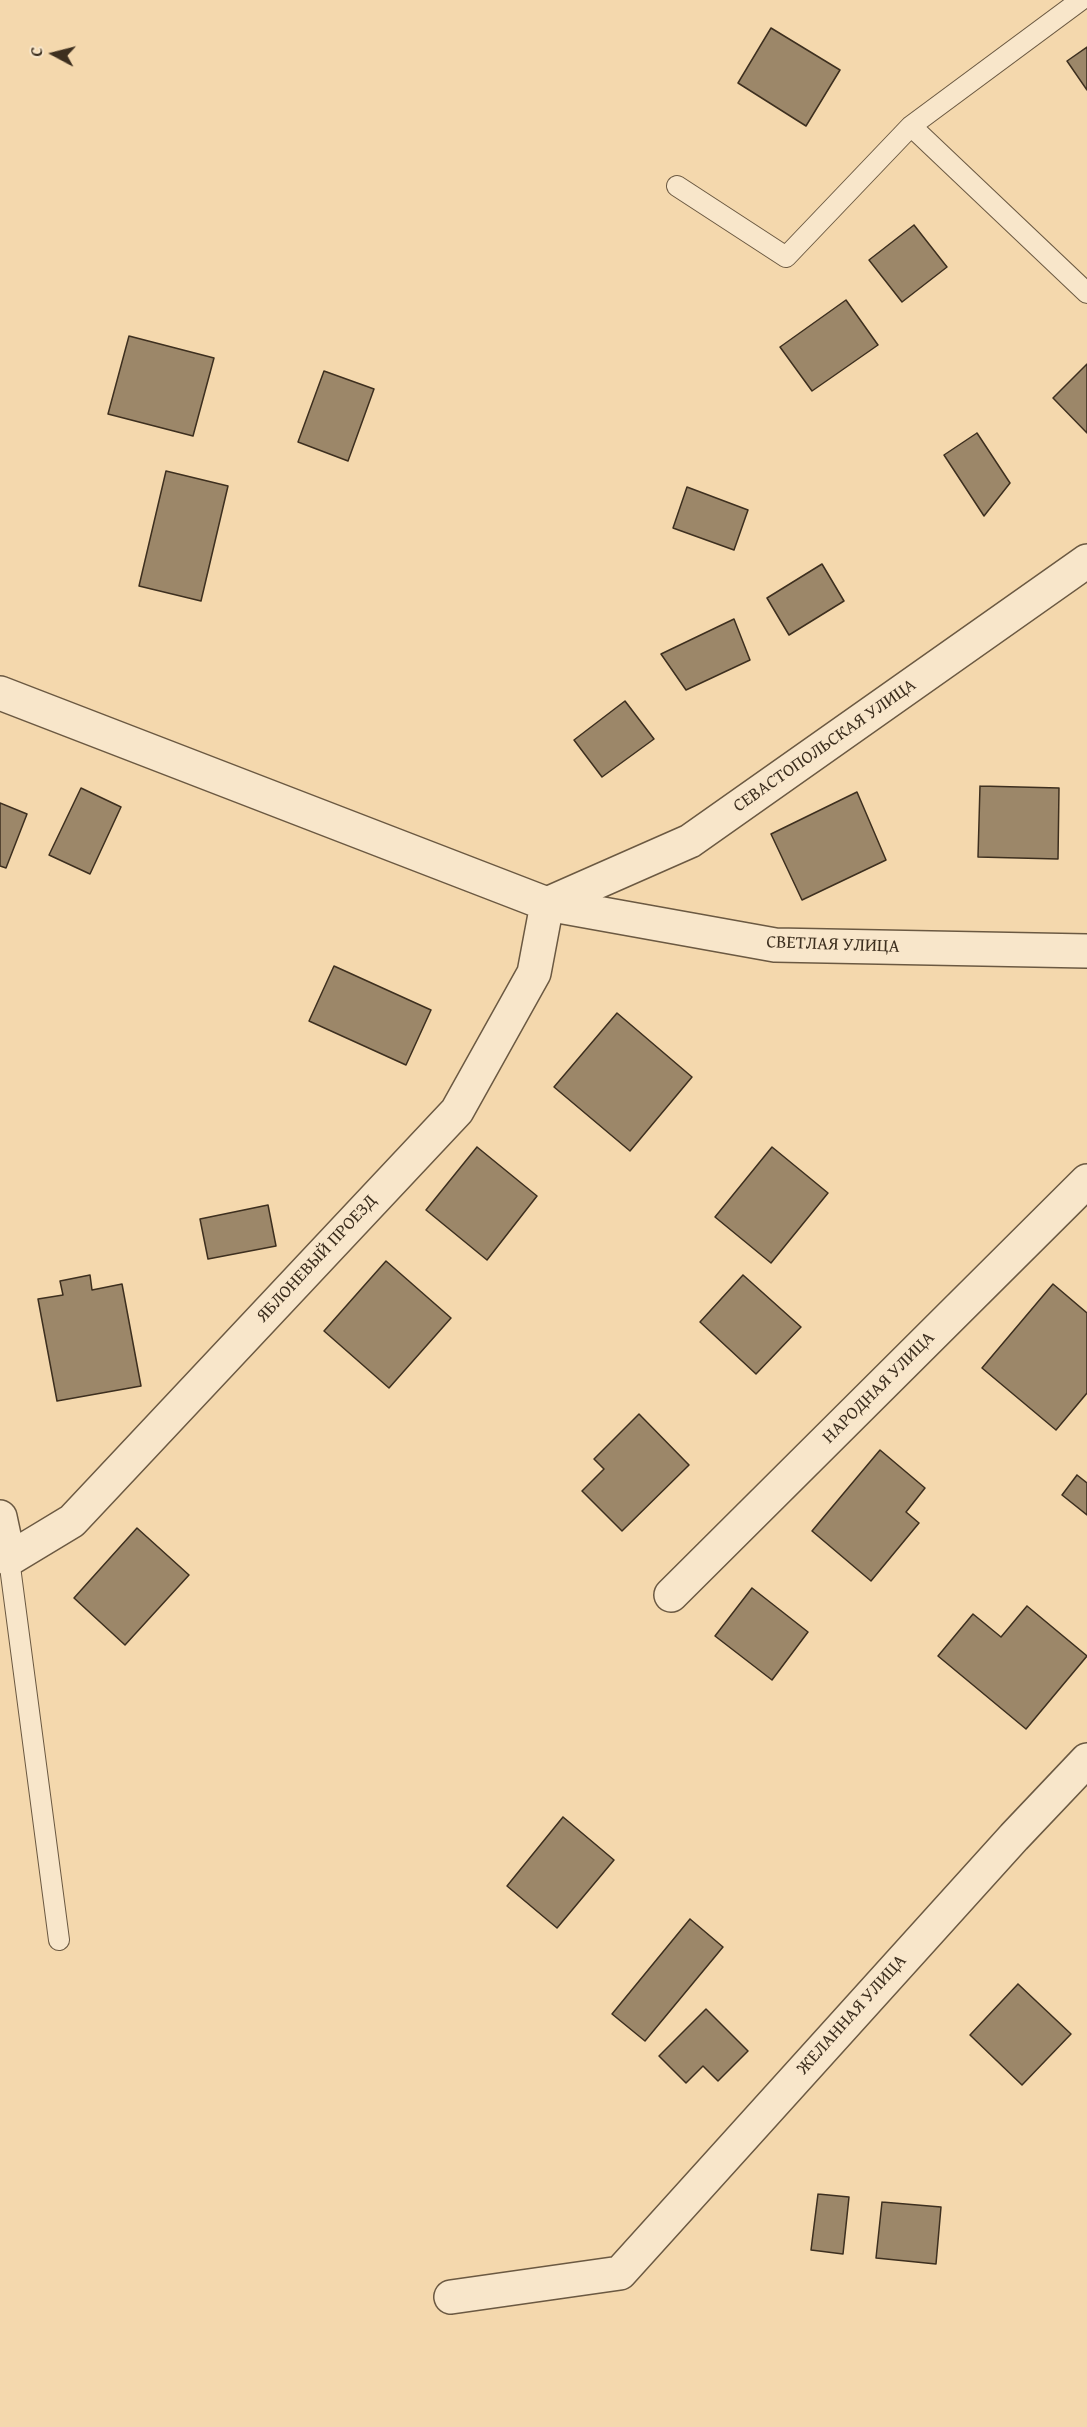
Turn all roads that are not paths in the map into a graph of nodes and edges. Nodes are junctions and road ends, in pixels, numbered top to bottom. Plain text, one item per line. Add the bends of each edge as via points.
1 (1081, 0) edge
2 (911, 126) junction
3 (677, 186) dead end
4 (1087, 293) edge
5 (1087, 561) edge
6 (0, 693) edge
7 (547, 904) junction
8 (1087, 951) edge
9 (1087, 1182) edge
10 (0, 1517) edge
11 (9, 1559) junction
12 (671, 1595) dead end
13 (1087, 1760) edge
14 (59, 1940) dead end
15 (451, 2297) dead end

1 - 2 lane
2 - 3 lane via 786,257
2 - 4 lane
5 - 7 street, СЕВАСТОПОЛЬСКАЯ УЛИЦА via 690,841
6 - 7 street, СВЕТЛАЯ УЛИЦА
7 - 8 street, СВЕТЛАЯ УЛИЦА via 776,945
7 - 11 street, ЯБЛОНЕВЫЙ ПРОЕЗД via 534,972 457,1111 72,1521
9 - 12 street, НАРОДНАЯ УЛИЦА
10 - 11 street
11 - 14 lane
13 - 15 street, ЖЕЛАННАЯ УЛИЦА via 620,2273

